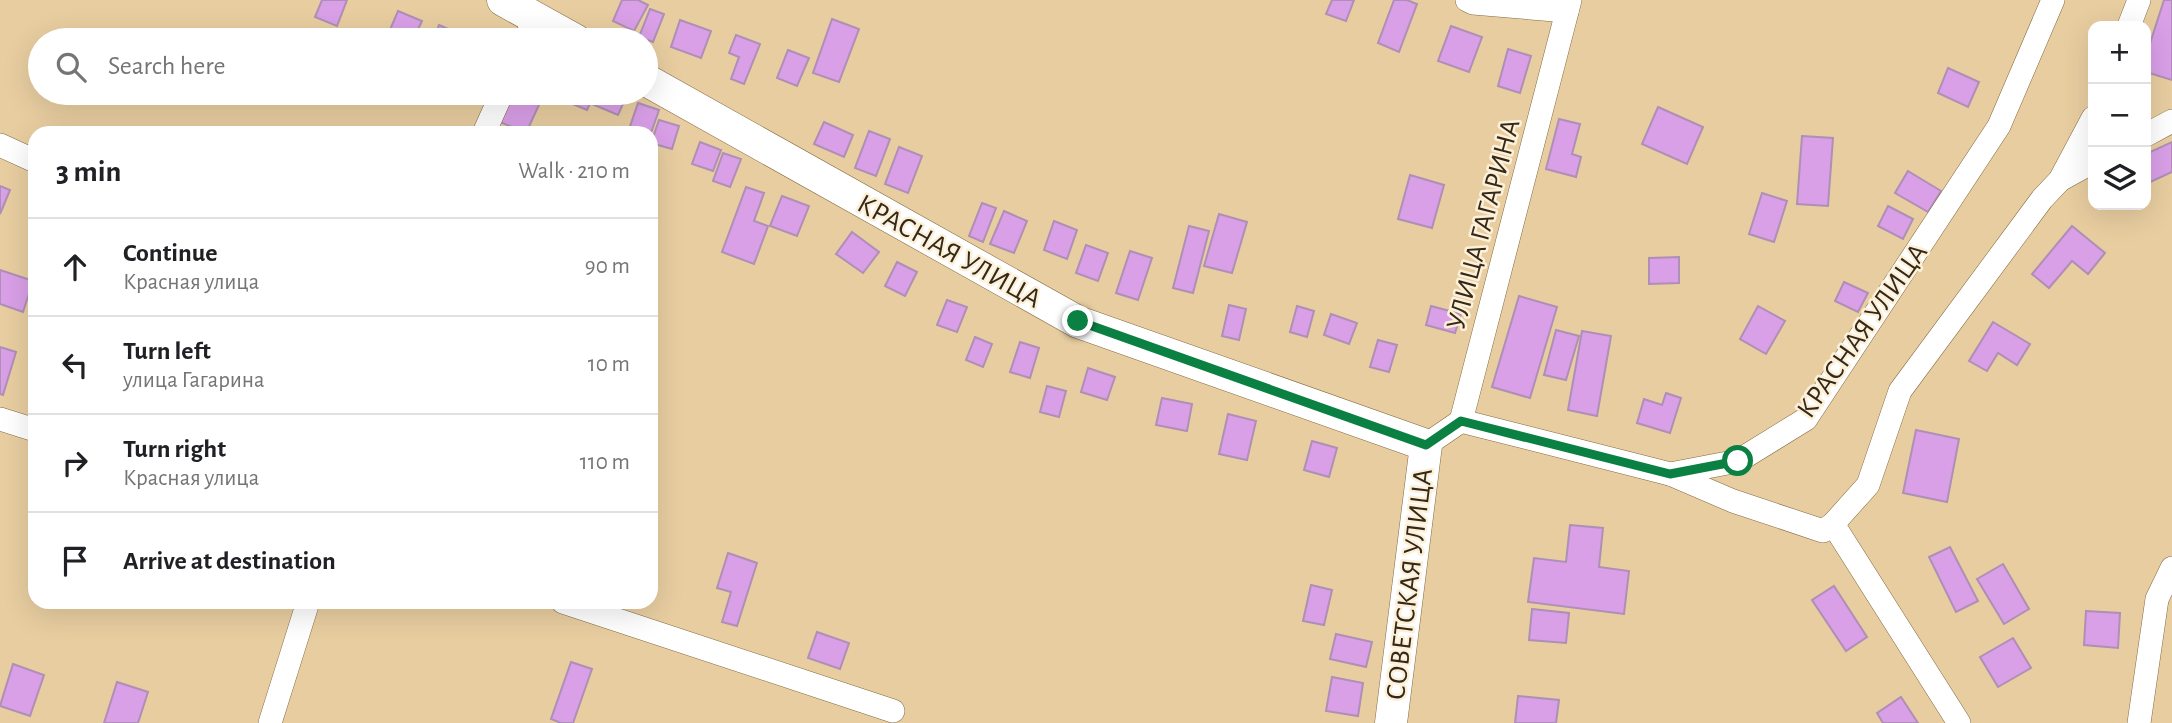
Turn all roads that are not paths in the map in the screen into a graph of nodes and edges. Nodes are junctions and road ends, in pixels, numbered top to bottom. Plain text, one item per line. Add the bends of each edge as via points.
1 (503, 0) edge
2 (1466, 0) edge
3 (2053, 0) edge
4 (2139, 0) edge
5 (1569, 6) edge
6 (2132, 21) edge
7 (529, 28) edge
8 (658, 87) edge
9 (497, 105) edge
10 (2172, 121) edge
11 (488, 126) edge
12 (2088, 127) edge
13 (2151, 132) edge
14 (0, 145) edge
15 (28, 158) edge
16 (2088, 165) edge
17 (2060, 180) junction
18 (0, 419) edge
19 (1461, 421) junction
20 (28, 428) edge
21 (1426, 445) junction
22 (1670, 474) junction
23 (1833, 524) junction
24 (2172, 568) edge
25 (305, 609) edge
26 (584, 609) edge
27 (893, 712) dead end
28 (270, 723) edge
29 (1391, 723) edge
30 (1959, 723) edge
31 (2139, 723) edge

1 - 7 main road
2 - 5 street
3 - 22 street, КРАСНАЯ УЛИЦА via 1999,127 1806,419 1738,461
4 - 6 street
5 - 19 street, УЛИЦА ГАГАРИНА
8 - 21 main road, КРАСНАЯ УЛИЦА via 1078,321
9 - 11 street
10 - 13 street
12 - 17 street
14 - 15 street
16 - 17 street
17 - 23 street via 1900,391 1868,485
18 - 20 street
19 - 21 street
19 - 22 street, КРАСНАЯ УЛИЦА
21 - 29 main road, СОВЕТСКАЯ УЛИЦА
22 - 23 street via 1823,531
23 - 30 street
24 - 31 street via 2157,599
25 - 28 street
26 - 27 street

